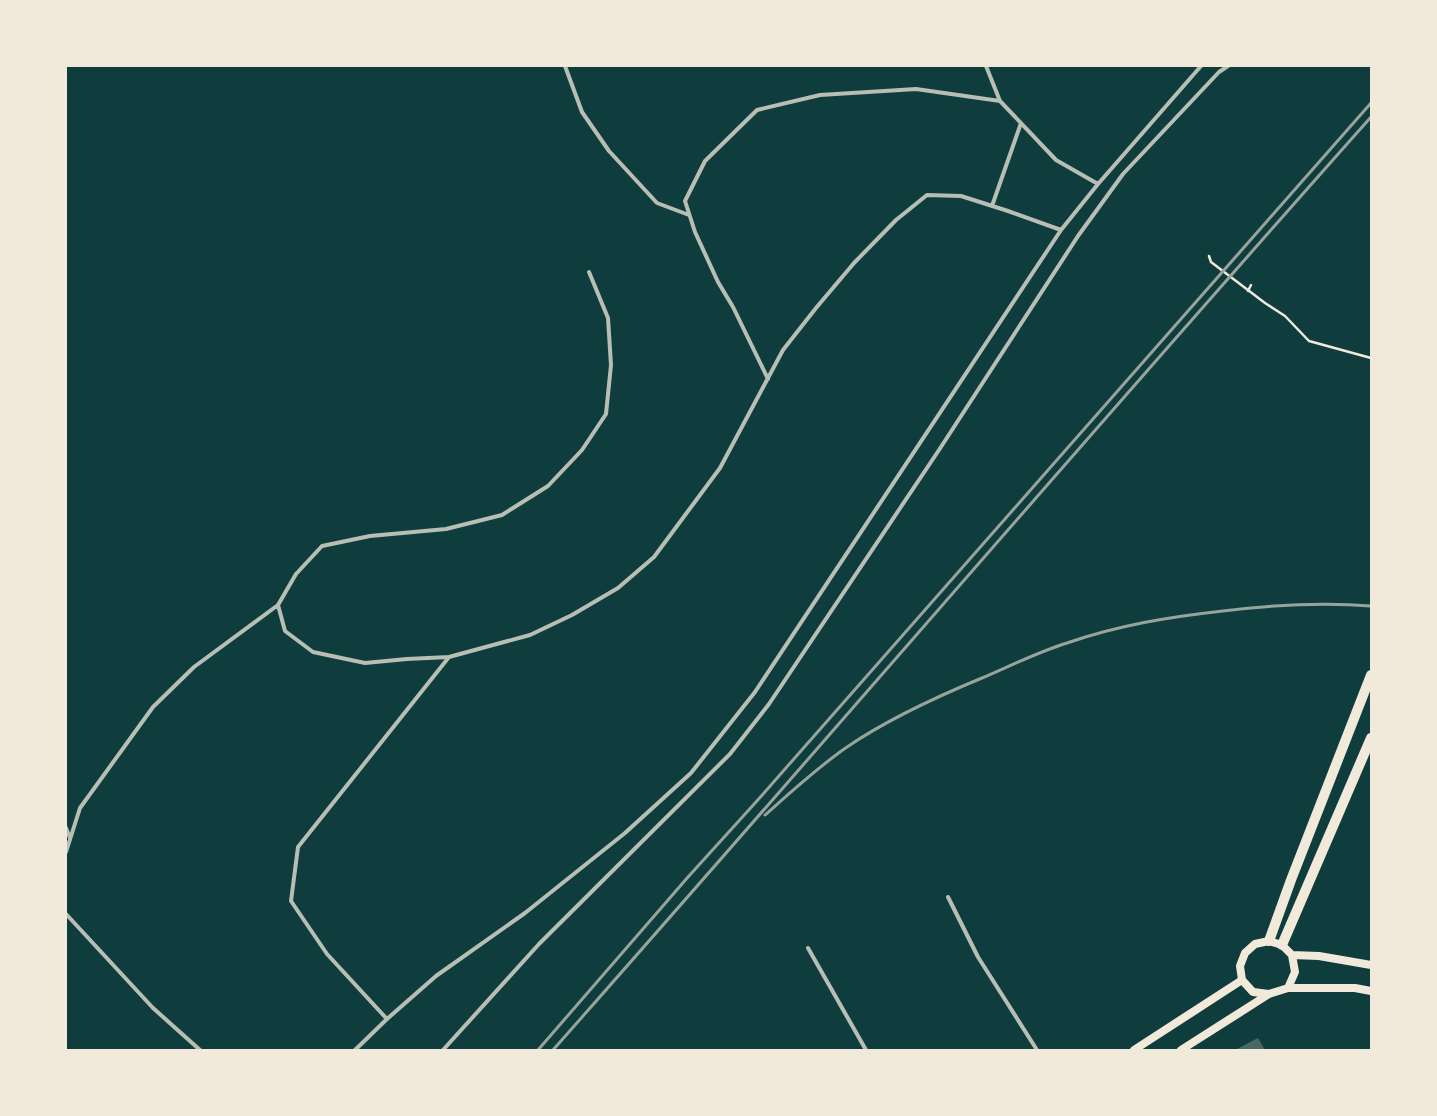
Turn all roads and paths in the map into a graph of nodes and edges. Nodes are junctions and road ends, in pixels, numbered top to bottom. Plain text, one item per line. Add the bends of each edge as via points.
1 (565, 66) edge
2 (986, 66) edge
3 (1201, 66) edge
4 (1228, 66) edge
5 (1000, 101) junction
6 (1021, 123) junction
7 (1098, 184) junction
8 (992, 206) junction
9 (689, 215) junction
10 (1061, 230) junction
11 (1209, 256) dead end
12 (589, 272) dead end
13 (1251, 285) dead end
14 (1248, 291) junction
15 (1371, 358) edge
16 (768, 379) junction
17 (278, 605) junction
18 (448, 657) junction
19 (1371, 675) edge
20 (1371, 738) edge
21 (66, 828) edge
22 (70, 839) junction
23 (66, 852) edge
24 (948, 897) dead end
25 (66, 914) edge
26 (1269, 941) junction
27 (1282, 945) junction
28 (808, 948) dead end
29 (1292, 955) junction
30 (1371, 965) edge
31 (1242, 980) junction
32 (1288, 988) junction
33 (1371, 991) edge
34 (1269, 994) junction
35 (387, 1019) junction
36 (200, 1050) edge
37 (355, 1050) edge
38 (443, 1050) edge
39 (866, 1050) edge
40 (1037, 1050) edge
41 (1134, 1050) edge
42 (1181, 1050) edge

1 - 9 street via 582,112 609,151 657,203
2 - 5 street
3 - 7 street
4 - 38 street via 1123,174 1087,223 769,704 730,754 539,944
5 - 6 street
5 - 9 street via 916,89 820,95 757,110 705,161 685,202
6 - 7 street via 1056,160
6 - 8 street
7 - 10 street
8 - 10 street
8 - 16 street via 961,196 927,195 896,220 854,263 783,350
9 - 16 street via 718,282
10 - 35 street via 755,692 691,772 625,834 525,913 436,976
11 - 14 path via 1211,262
12 - 17 street via 608,318 611,365 606,414 582,450 548,486 502,515 446,529 370,536 322,546 296,574
13 - 14 path
14 - 15 path via 1285,316 1309,341
16 - 18 street via 720,468 654,557 618,588 572,615 530,635
17 - 18 street via 285,631 313,652 365,663
17 - 22 street via 194,667 153,707 80,808
18 - 35 street via 298,847 290,901 326,954
19 - 26 main road
20 - 27 main road
21 - 22 street
22 - 23 street
24 - 40 street via 978,956
25 - 36 street via 153,1008
26 - 27 main road
26 - 31 main road via 1255,944 1245,953 1240,966
27 - 29 main road
28 - 39 street
29 - 30 main road via 1319,956
29 - 32 main road via 1295,972
31 - 34 main road via 1253,992
31 - 41 main road
32 - 33 main road via 1355,988
32 - 34 main road
34 - 42 main road
35 - 37 street

